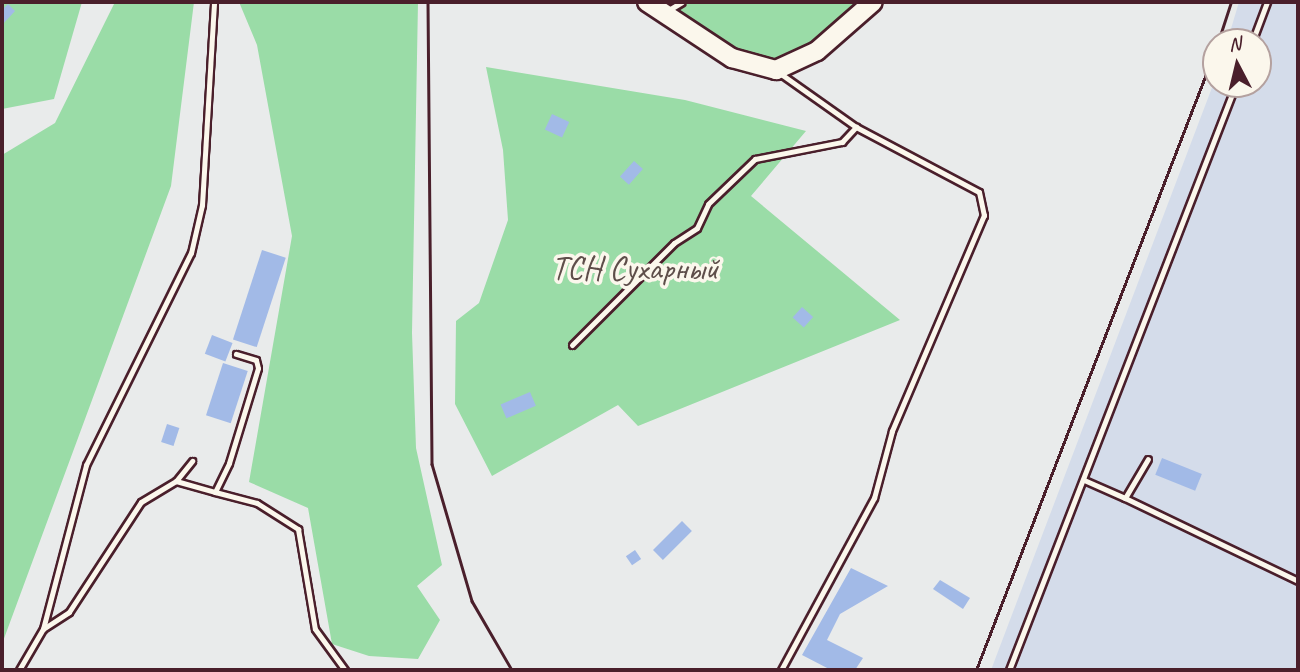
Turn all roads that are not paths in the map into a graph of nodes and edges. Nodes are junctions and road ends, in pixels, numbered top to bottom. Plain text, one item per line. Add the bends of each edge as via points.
1 (214, 2) edge
2 (647, 2) edge
3 (682, 2) edge
4 (872, 2) edge
5 (1267, 2) edge
6 (662, 14) junction
7 (1257, 28) edge
8 (776, 70) junction
9 (1231, 98) edge
10 (856, 127) junction
11 (572, 345) dead end
12 (236, 354) dead end
13 (1148, 458) dead end
14 (192, 461) dead end
15 (1084, 480) junction
16 (176, 481) junction
17 (215, 492) junction
18 (1125, 498) junction
19 (1298, 581) edge
20 (43, 629) junction
21 (19, 670) edge
22 (345, 670) edge
23 (781, 670) edge
24 (1009, 670) edge

1 - 20 lane via 201,205 191,253 86,465
2 - 6 main road
3 - 6 lane
4 - 8 main road via 817,51
5 - 7 lane
6 - 8 main road via 732,58
8 - 10 lane
9 - 15 lane
10 - 11 lane via 842,142 755,159 708,204 698,228 674,243
10 - 23 lane via 979,192 984,215 892,431 874,498
12 - 17 lane via 257,360 258,368 242,430
13 - 18 lane
14 - 16 lane
15 - 18 lane
15 - 24 lane
16 - 17 lane
16 - 20 lane via 141,502 69,612
17 - 22 lane via 257,503 298,529 315,629
18 - 19 lane
20 - 21 lane

